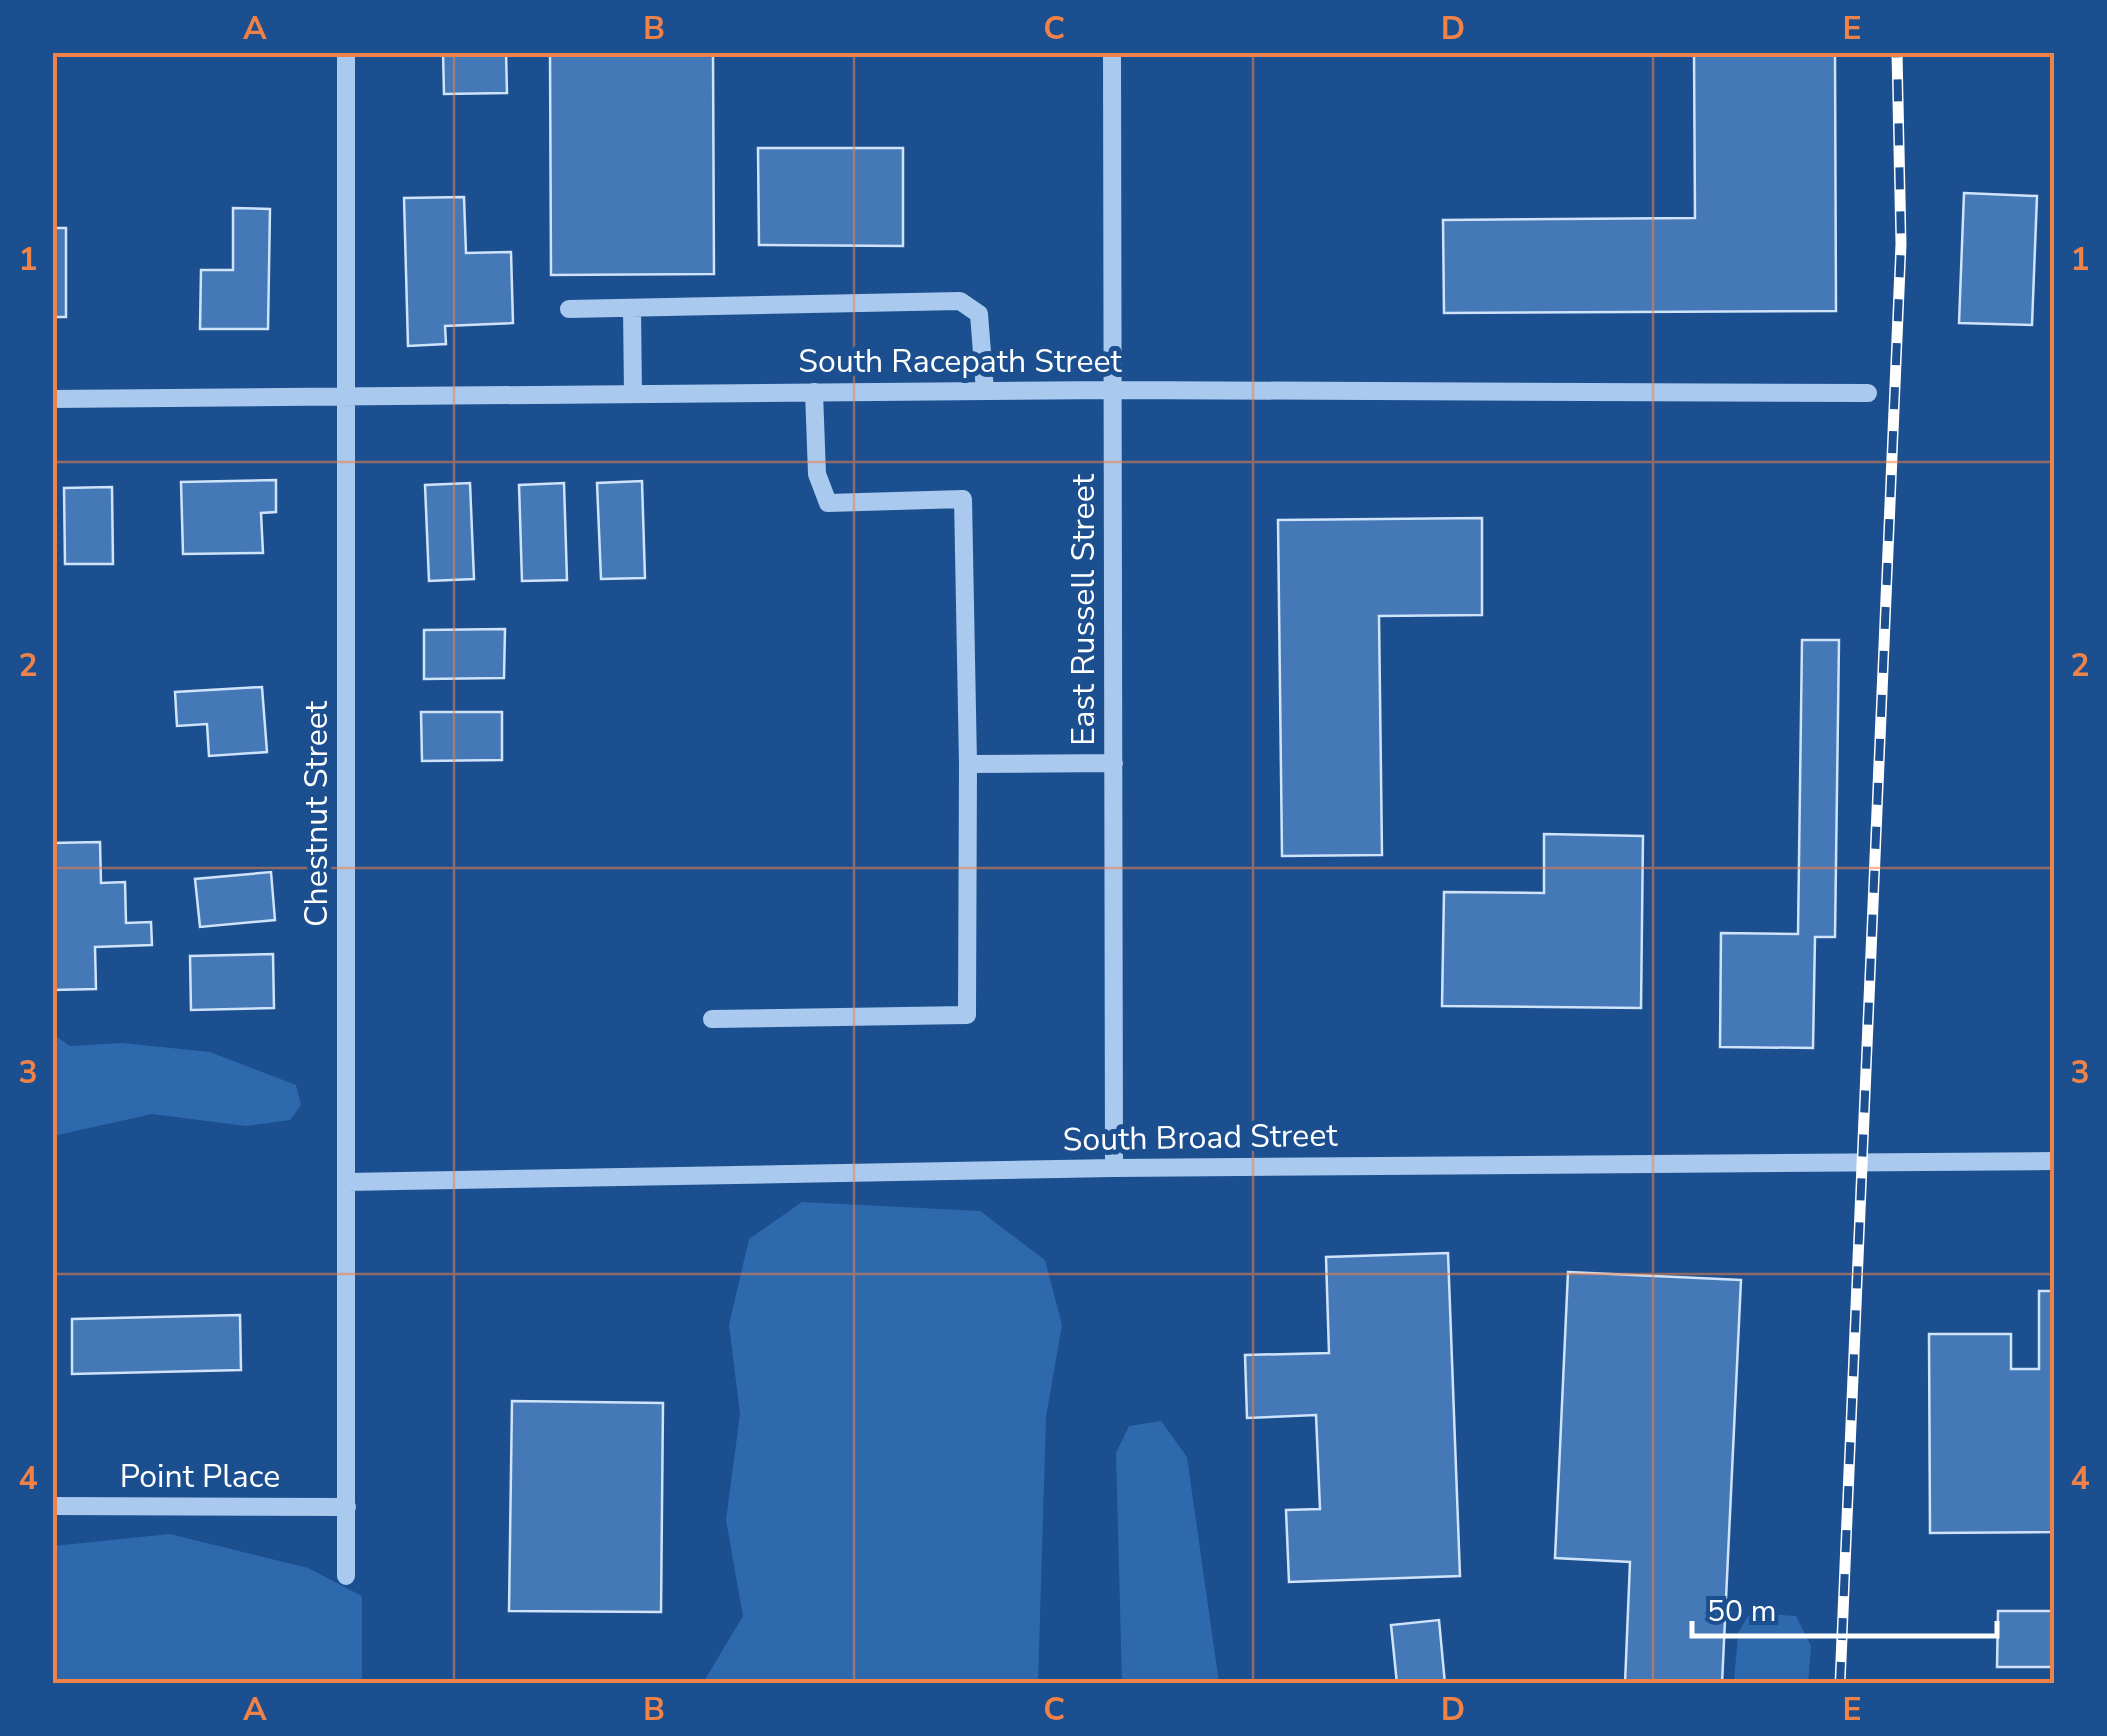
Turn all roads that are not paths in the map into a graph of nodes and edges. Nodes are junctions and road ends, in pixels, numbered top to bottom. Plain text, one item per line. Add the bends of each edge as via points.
1 (346, 52) edge
2 (1112, 52) edge
3 (632, 308) junction
4 (569, 310) dead end
5 (1112, 390) junction
6 (814, 392) junction
7 (984, 392) junction
8 (632, 394) junction
9 (1868, 394) dead end
10 (346, 396) junction
11 (52, 399) edge
12 (1114, 763) junction
13 (968, 764) junction
14 (712, 1020) dead end
15 (2054, 1161) edge
16 (1114, 1168) junction
17 (346, 1182) junction
18 (52, 1506) edge
19 (347, 1506) junction
20 (346, 1576) dead end

1 - 10 street, Chestnut Street
2 - 5 street, East Russell Street
3 - 4 street
3 - 7 street via 960,301 979,314
3 - 8 street
5 - 7 street, South Racepath Street
5 - 9 street, South Racepath Street
5 - 12 street, East Russell Street
6 - 7 street, South Racepath Street
6 - 8 street, South Racepath Street
6 - 13 street via 816,474 828,503 963,499
8 - 10 street, South Racepath Street
10 - 11 street, South Racepath Street
10 - 17 street, Chestnut Street
12 - 13 street
12 - 16 street, East Russell Street
13 - 14 street via 966,1015
15 - 16 street, South Broad Street
16 - 17 street, South Broad Street
17 - 19 street, Chestnut Street
18 - 19 street, Point Place
19 - 20 street, Chestnut Street

